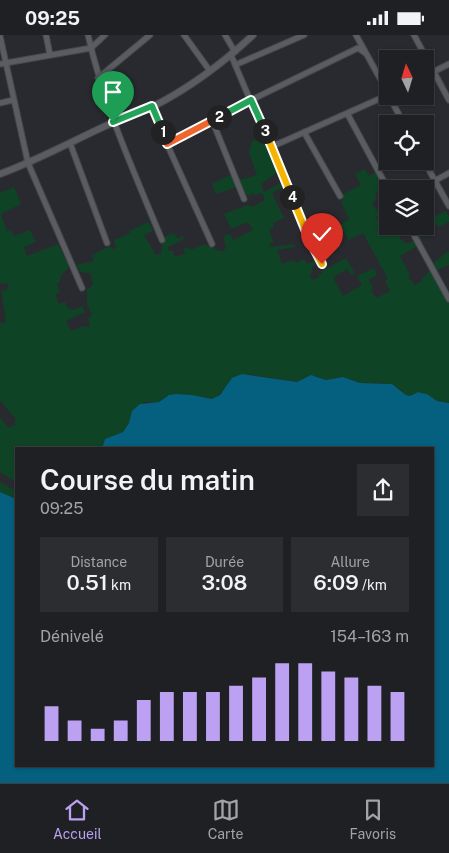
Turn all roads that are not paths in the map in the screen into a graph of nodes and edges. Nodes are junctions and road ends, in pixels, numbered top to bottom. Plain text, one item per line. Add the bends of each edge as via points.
1 (46, 35) edge
2 (88, 35) edge
3 (105, 35) edge
4 (150, 35) edge
5 (184, 35) edge
6 (225, 35) edge
7 (254, 35) edge
8 (304, 35) edge
9 (356, 35) edge
10 (414, 35) edge
11 (0, 36) edge
12 (91, 49) junction
13 (422, 50) edge
14 (365, 53) junction
15 (233, 54) junction
16 (50, 55) junction
17 (3, 63) edge
18 (449, 64) edge
19 (235, 65) junction
20 (210, 71) junction
21 (434, 71) joint
22 (98, 78) junction
23 (379, 79) edge
24 (379, 99) edge
25 (13, 100) junction
26 (251, 100) junction
27 (449, 100) edge
28 (0, 103) edge
29 (152, 106) junction
30 (347, 113) junction
31 (212, 120) junction
32 (113, 122) junction
33 (304, 132) junction
34 (70, 143) junction
35 (167, 144) junction
36 (271, 147) junction
37 (28, 163) junction
38 (429, 170) edge
39 (449, 173) edge
40 (0, 174) edge
41 (383, 180) edge
42 (435, 181) junction
43 (340, 196) dead end
44 (244, 199) dead end
45 (449, 206) edge
46 (414, 235) edge
47 (162, 239) dead end
48 (107, 243) dead end
49 (212, 244) dead end
50 (322, 264) dead end
51 (82, 288) dead end
52 (449, 299) edge

1 - 16 street
2 - 12 street
3 - 12 street
4 - 22 street
5 - 20 street
6 - 15 street
7 - 15 street
8 - 19 street
9 - 14 street
10 - 13 street
11 - 17 street
12 - 16 street
12 - 22 street
14 - 23 street
14 - 26 street via 358,48
15 - 19 street
15 - 20 street
16 - 17 street
17 - 25 street
18 - 21 street
19 - 26 street
20 - 29 street
21 - 27 street
22 - 32 street
24 - 30 street
25 - 28 street
25 - 37 street
26 - 31 street
26 - 36 street
29 - 32 street
29 - 35 street
30 - 33 street
30 - 41 street
31 - 35 street
31 - 44 street
32 - 34 street
32 - 47 street
33 - 36 street
33 - 43 street
34 - 37 street
34 - 48 street
35 - 49 street
36 - 50 street
37 - 40 street
37 - 51 street
38 - 42 street
39 - 42 street
42 - 45 street
46 - 52 street

